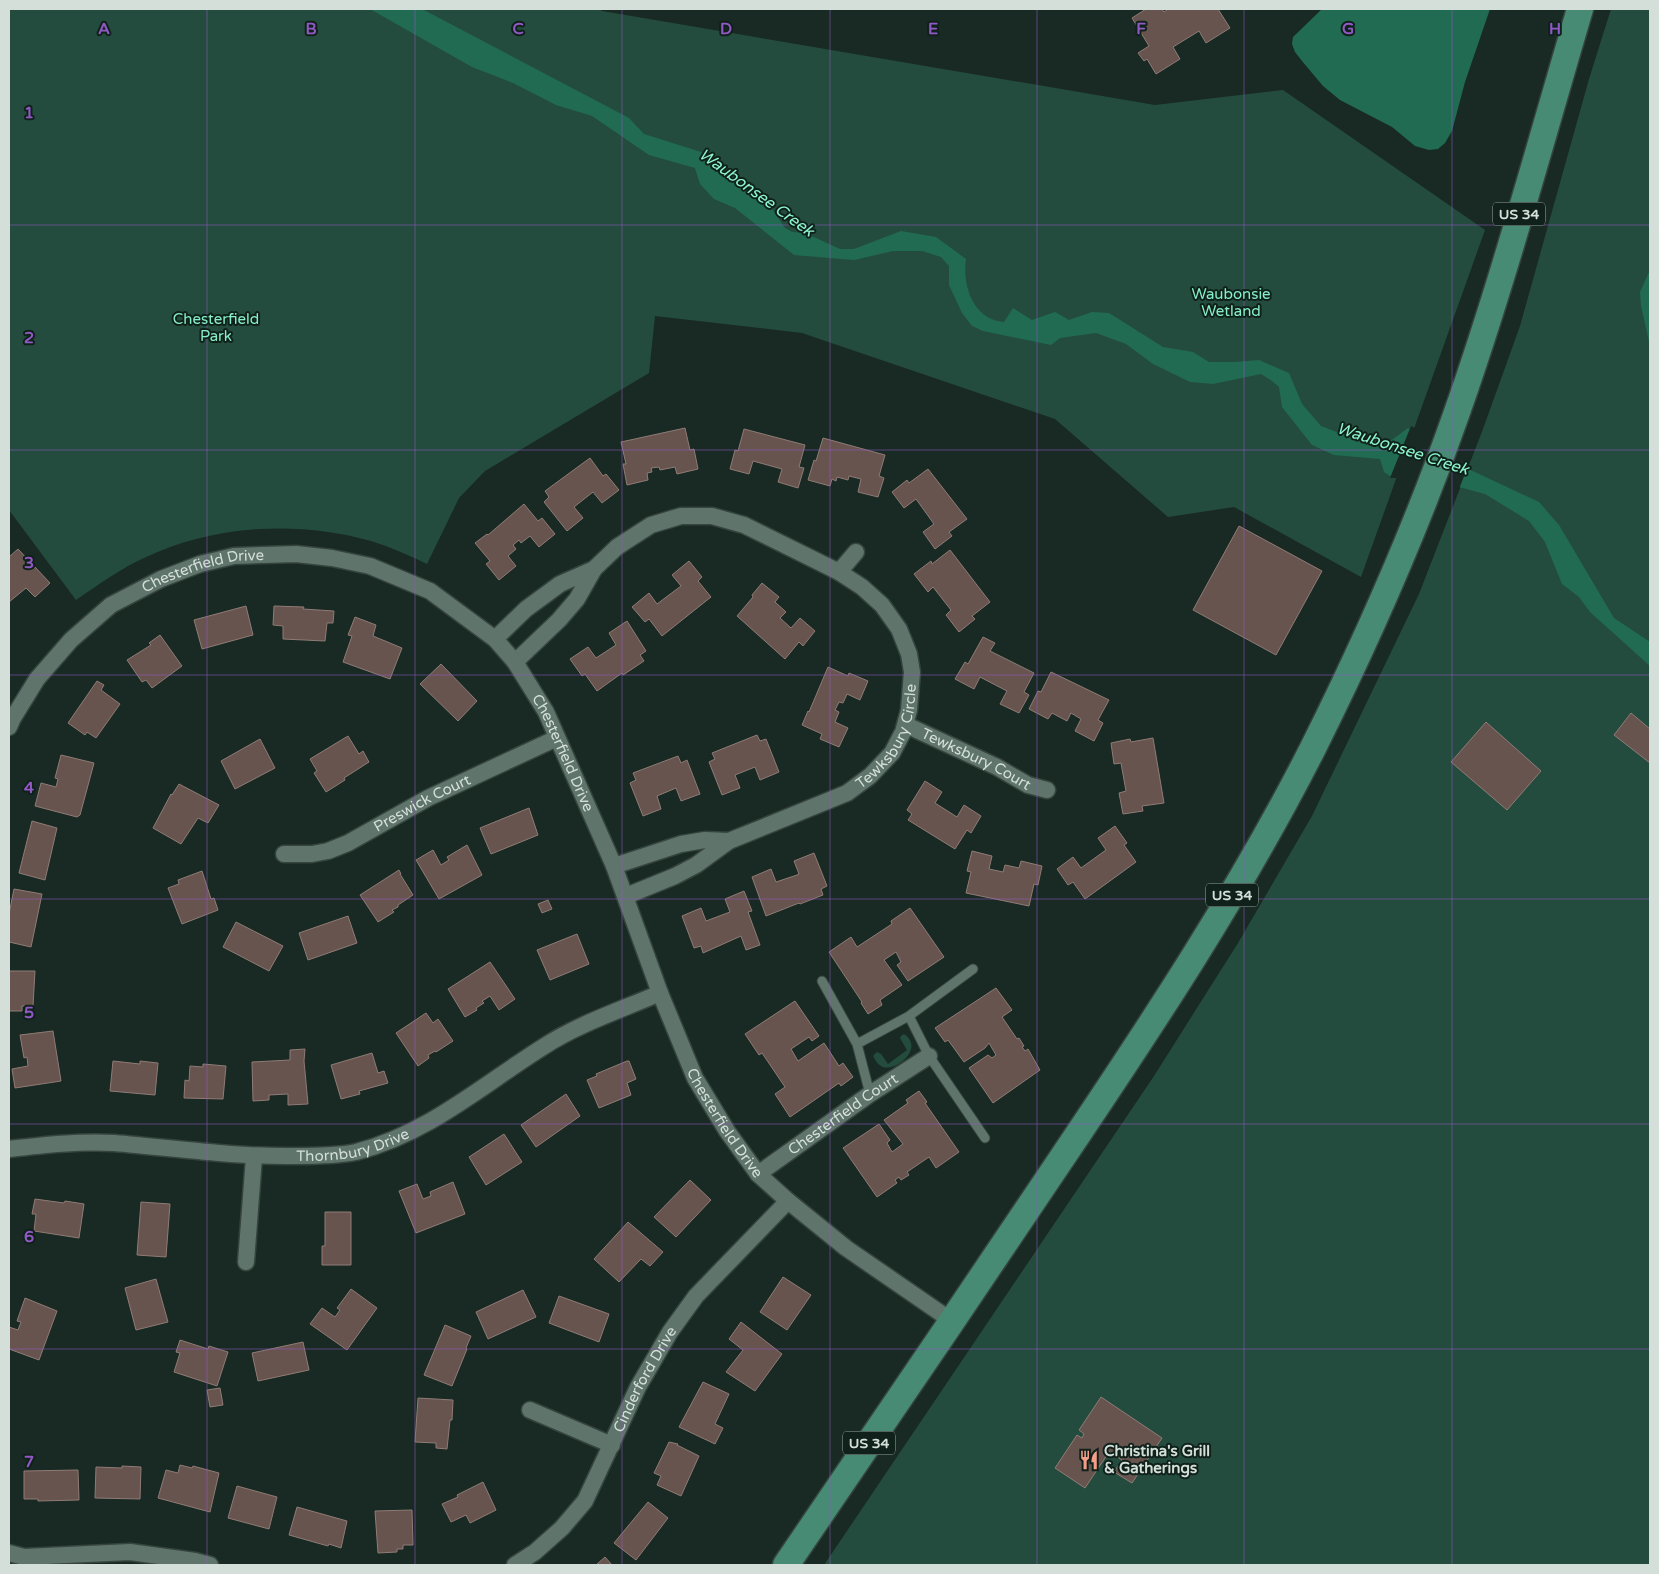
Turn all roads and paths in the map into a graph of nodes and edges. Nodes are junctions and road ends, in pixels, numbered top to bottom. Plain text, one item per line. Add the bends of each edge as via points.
1 (1580, 9) edge
2 (856, 552) dead end
3 (594, 569) junction
4 (839, 572) junction
5 (495, 638) junction
6 (515, 662) junction
7 (906, 725) junction
8 (9, 727) edge
9 (558, 738) junction
10 (1047, 790) dead end
11 (729, 841) junction
12 (284, 854) dead end
13 (614, 866) junction
14 (626, 896) junction
15 (973, 969) dead end
16 (822, 981) dead end
17 (660, 993) junction
18 (909, 1016) junction
19 (856, 1044) junction
20 (929, 1056) junction
21 (870, 1094) junction
22 (985, 1138) dead end
23 (9, 1149) edge
24 (254, 1157) junction
25 (758, 1174) junction
26 (788, 1201) junction
27 (246, 1262) dead end
28 (952, 1320) junction
29 (530, 1410) dead end
30 (612, 1445) junction
31 (9, 1553) edge
32 (210, 1565) edge
33 (515, 1565) edge
34 (786, 1565) edge

1 - 28 main road, US 34 via 1508,255 1455,418 1416,520 1314,745 1232,895 1141,1040
2 - 4 street
3 - 4 street, Tewksbury Circle via 617,548 651,525 681,516 712,516 744,525
3 - 5 street, Tewksbury Circle via 560,584
3 - 6 street, Tewksbury Circle via 560,620
4 - 7 street, Tewksbury Circle via 874,598 904,638 912,672
5 - 6 street, Chesterfield Drive
5 - 8 street, Chesterfield Drive via 430,591 370,566 296,554 234,556 180,570 111,605 71,640 37,679
6 - 9 street, Chesterfield Drive
7 - 10 street, Tewksbury Court via 1028,785
7 - 11 street, Tewksbury Circle via 887,760 855,788 838,798
9 - 12 street, Preswick Court via 428,798 348,843 312,854
9 - 13 street, Chesterfield Drive
11 - 13 street, Tewksbury Circle via 681,844
11 - 14 street, Tewksbury Circle via 683,872
13 - 14 street, Chesterfield Drive
14 - 17 street, Chesterfield Drive
15 - 18 lane
16 - 19 lane
17 - 24 street, Thornbury Drive via 544,1046 448,1112 394,1139 354,1152
17 - 25 street, Chesterfield Drive via 695,1078
18 - 19 lane
18 - 20 lane
19 - 21 lane
20 - 21 street, Chesterfield Court
20 - 22 lane
21 - 25 street, Chesterfield Court
23 - 24 street, Thornbury Drive via 66,1143 113,1143
24 - 27 street
25 - 26 street, Chesterfield Drive
26 - 28 street, Chesterfield Drive via 846,1248
26 - 30 street, Cinderford Drive via 694,1298 638,1387
28 - 34 main road, US 34
29 - 30 street
30 - 33 street, Cinderford Drive via 585,1501 555,1534
31 - 32 street via 24,1556 130,1552

